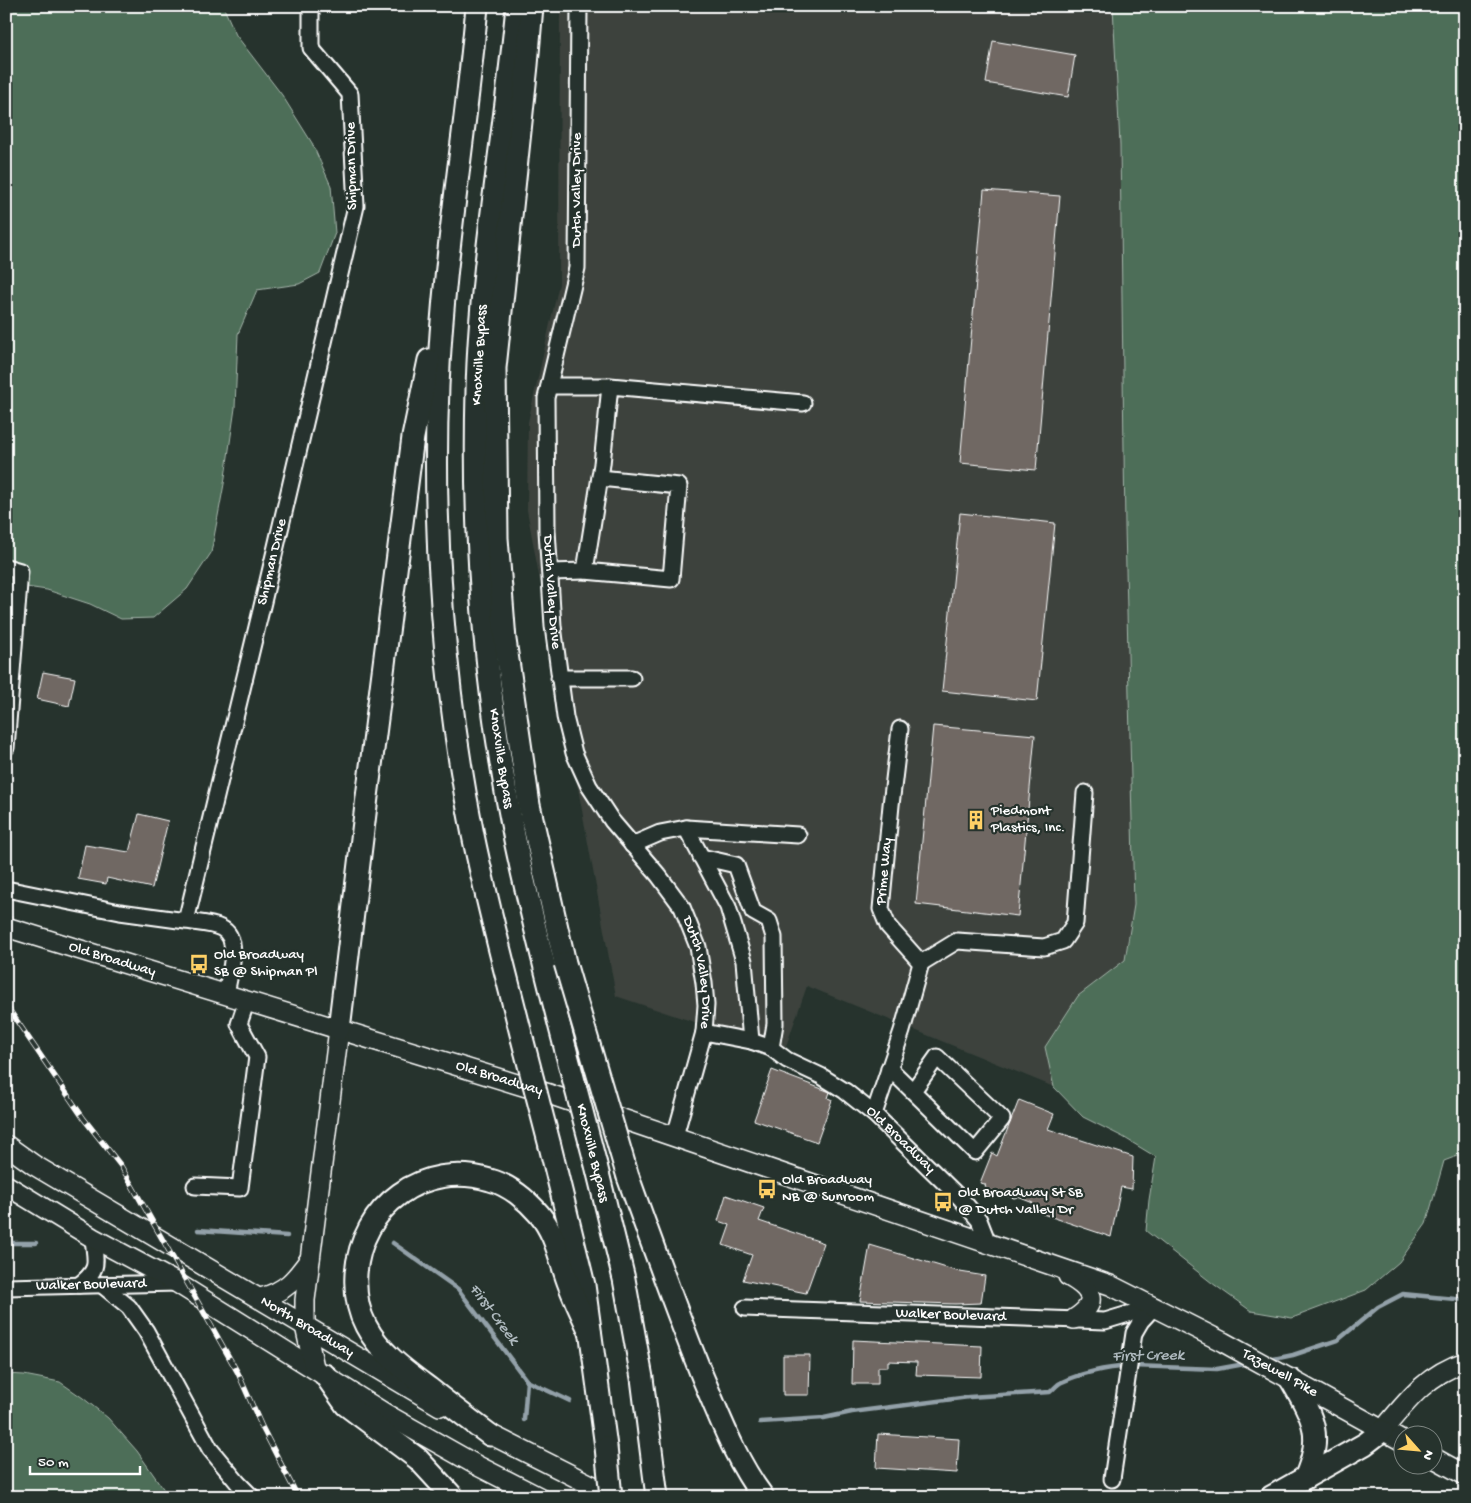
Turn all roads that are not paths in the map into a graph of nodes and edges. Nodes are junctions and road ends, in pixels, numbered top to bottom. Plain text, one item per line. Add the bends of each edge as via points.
1 (311, 6) edge
2 (478, 6) edge
3 (517, 6) edge
4 (532, 6) edge
5 (579, 6) edge
6 (446, 271) junction
7 (549, 386) junction
8 (610, 386) junction
9 (803, 404) dead end
10 (600, 478) junction
11 (13, 569) edge
12 (585, 571) junction
13 (550, 572) junction
14 (559, 678) junction
15 (632, 678) dead end
16 (900, 729) dead end
17 (6, 748) edge
18 (1085, 793) dead end
19 (686, 828) junction
20 (798, 835) dead end
21 (632, 845) junction
22 (701, 857) junction
23 (6, 889) edge
24 (186, 921) junction
25 (6, 927) edge
26 (921, 963) junction
27 (226, 994) junction
28 (247, 1000) junction
29 (340, 1029) junction
30 (704, 1032) junction
31 (751, 1041) junction
32 (770, 1048) junction
33 (889, 1068) junction
34 (913, 1091) junction
35 (874, 1114) junction
36 (675, 1136) junction
37 (6, 1145) edge
38 (6, 1185) edge
39 (194, 1186) dead end
40 (93, 1238) junction
41 (988, 1244) junction
42 (312, 1256) junction
43 (1040, 1262) junction
44 (177, 1282) junction
45 (102, 1284) junction
46 (79, 1285) junction
47 (6, 1287) edge
48 (261, 1298) junction
49 (1155, 1306) junction
50 (745, 1308) dead end
51 (1074, 1319) junction
52 (305, 1326) junction
53 (590, 1332) junction
54 (1465, 1362) edge
55 (320, 1371) junction
56 (1283, 1375) junction
57 (1382, 1431) junction
58 (490, 1435) junction
59 (1394, 1437) edge
60 (1444, 1463) edge
61 (1465, 1475) edge
62 (1305, 1478) junction
63 (1112, 1479) dead end
64 (252, 1497) edge
65 (454, 1497) edge
66 (539, 1497) edge
67 (613, 1497) edge
68 (657, 1497) edge
69 (763, 1497) edge
70 (1272, 1497) edge

1 - 24 street, Shipman Drive via 311,48 350,94 356,206
2 - 6 highway
3 - 68 highway, Knoxville Bypass, bridge via 488,250 477,389 477,524 490,679 505,784 536,934 624,1279 642,1378
4 - 69 highway, bridge via 494,368 497,538 505,640 529,805 565,963 628,1177 674,1308 726,1435
5 - 7 street, Dutch Valley Drive via 577,268
6 - 29 highway via 414,438
6 - 53 highway, bridge via 436,471 449,679 473,833 490,915 584,1285
7 - 8 street
7 - 13 street, Dutch Valley Drive via 546,408
8 - 9 street
8 - 10 street
10 - 12 street
10 - 12 street via 679,486 671,579
11 - 17 street
12 - 13 street
13 - 14 street, Dutch Valley Drive
14 - 15 street
14 - 21 street, Dutch Valley Drive via 574,753 589,786
16 - 26 street, Prime Way via 882,909 888,926
18 - 26 street via 1075,923 1063,941 1044,947 956,941
19 - 20 street
19 - 21 street via 660,833
19 - 22 street
21 - 30 street, Dutch Valley Drive via 682,907 698,947 705,990
22 - 31 street via 728,907 744,961
22 - 32 street via 736,865 753,912 769,921 774,937 775,1024
23 - 24 street via 120,912
24 - 27 street via 221,928 231,938 233,949
25 - 27 main road, Old Broadway
26 - 33 street
27 - 28 main road, Old Broadway
28 - 29 main road, Old Broadway
28 - 39 street via 239,1024 257,1057 240,1188
29 - 36 main road, Old Broadway
29 - 42 main road
30 - 31 street, Old Broadway
30 - 36 street, Dutch Valley Drive
31 - 32 street, Old Broadway
32 - 35 street, Old Broadway via 845,1091
33 - 34 street
33 - 35 street
34 - 34 street via 975,1152 1002,1119 937,1058
35 - 41 street, Old Broadway via 961,1199 978,1220
36 - 41 main road, Old Broadway
37 - 48 main road, North Broadway via 115,1214
38 - 40 main road, North Broadway
40 - 44 main road, North Broadway
40 - 46 street via 94,1271
41 - 43 main road, Old Broadway
42 - 48 main road via 285,1288
42 - 52 main road via 305,1300
43 - 49 main road, Old Broadway via 1110,1285
43 - 51 main road via 1089,1291 1087,1308
44 - 45 street, Walker Boulevard
44 - 55 main road, North Broadway
45 - 46 street, Walker Boulevard
45 - 64 street via 129,1307 146,1331 210,1449
46 - 47 street, Walker Boulevard
48 - 52 main road, North Broadway
49 - 51 street, Walker Boulevard via 1105,1321
49 - 56 main road, Tazewell Pike
49 - 63 street via 1134,1333
50 - 51 street, Walker Boulevard
52 - 55 main road
52 - 58 main road, North Broadway
53 - 58 highway via 564,1272 552,1233 530,1204 506,1187 473,1176 433,1179 411,1186 380,1211 369,1228 357,1264 357,1297 365,1325 394,1361
53 - 67 highway, bridge
54 - 57 main road via 1434,1375 1412,1394
55 - 65 highway via 346,1405 418,1459
55 - 66 main road, North Broadway via 386,1414
56 - 57 main road, Tazewell Pike
56 - 62 highway via 1307,1407 1315,1438 1313,1460
57 - 59 main road, Tazewell Pike
57 - 62 highway
58 - 67 main road, North Broadway
60 - 61 main road
62 - 70 highway

